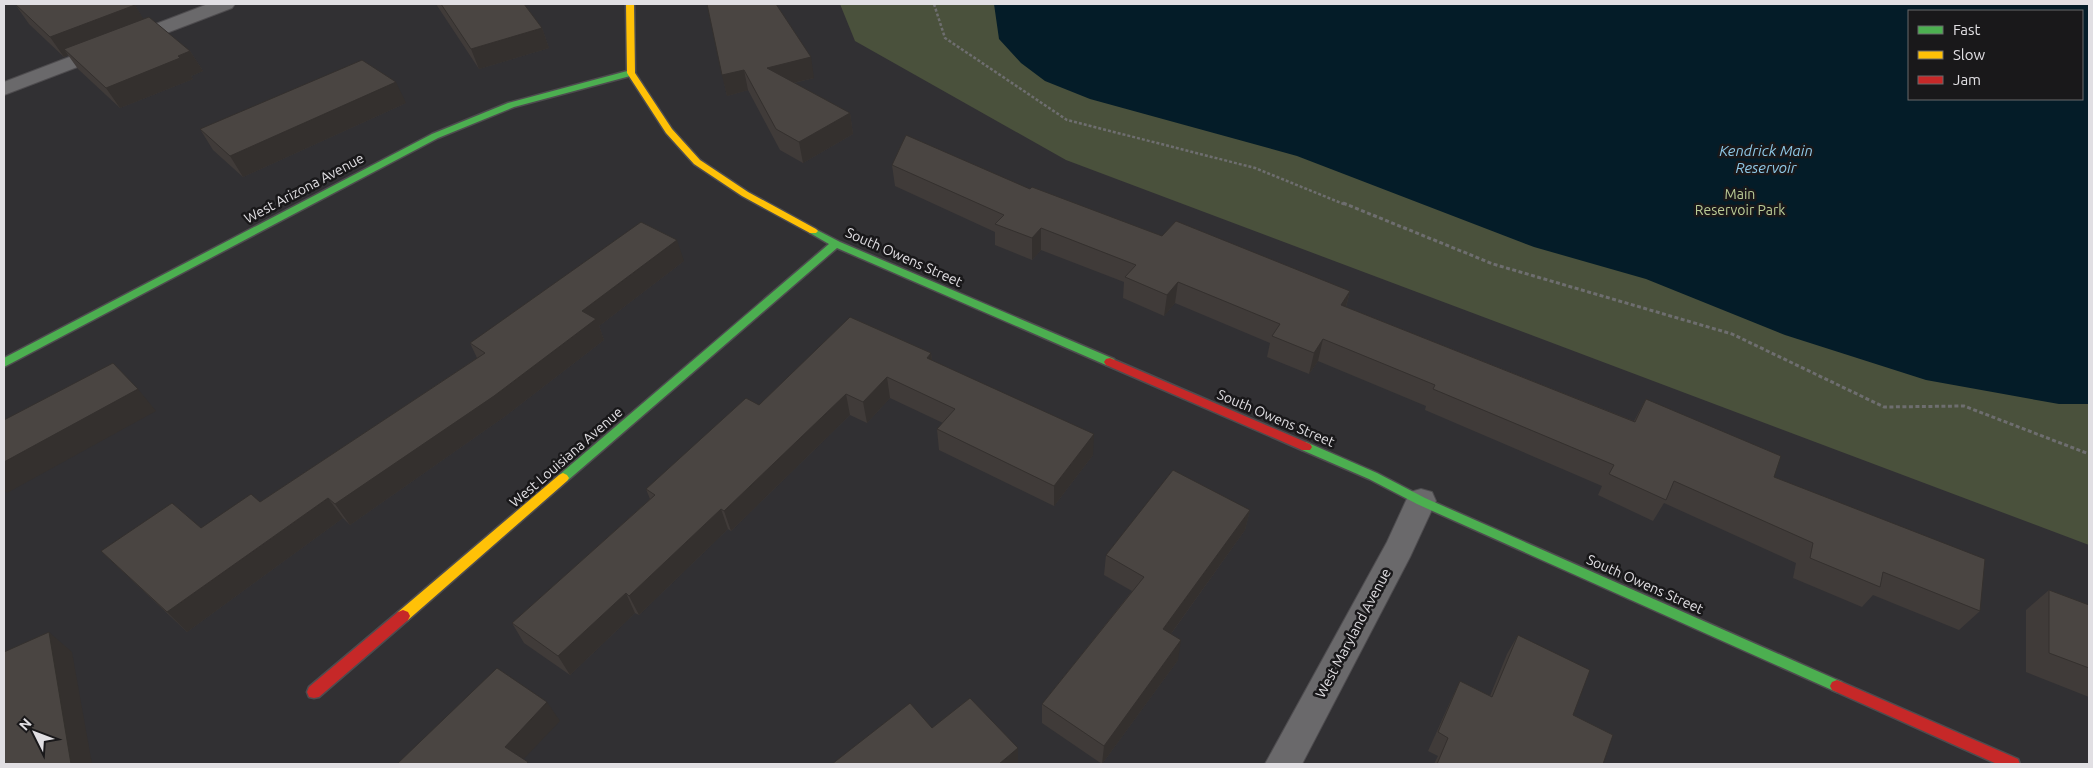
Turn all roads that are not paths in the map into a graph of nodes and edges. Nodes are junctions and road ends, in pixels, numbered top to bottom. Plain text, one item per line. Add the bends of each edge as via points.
1 (225, 4) edge
2 (630, 4) edge
3 (632, 73) junction
4 (4, 89) edge
5 (836, 244) junction
6 (4, 363) edge
7 (1420, 501) junction
8 (314, 692) dead end
9 (1283, 764) edge
10 (2013, 764) edge

1 - 4 street
2 - 3 street
3 - 5 street, South Owens Street via 669,131 697,162 745,194
3 - 6 street, West Arizona Avenue via 511,104 435,136
5 - 7 street, South Owens Street via 1373,476
5 - 8 street, West Louisiana Avenue
7 - 9 street, West Maryland Avenue via 1399,548
7 - 10 street, South Owens Street

